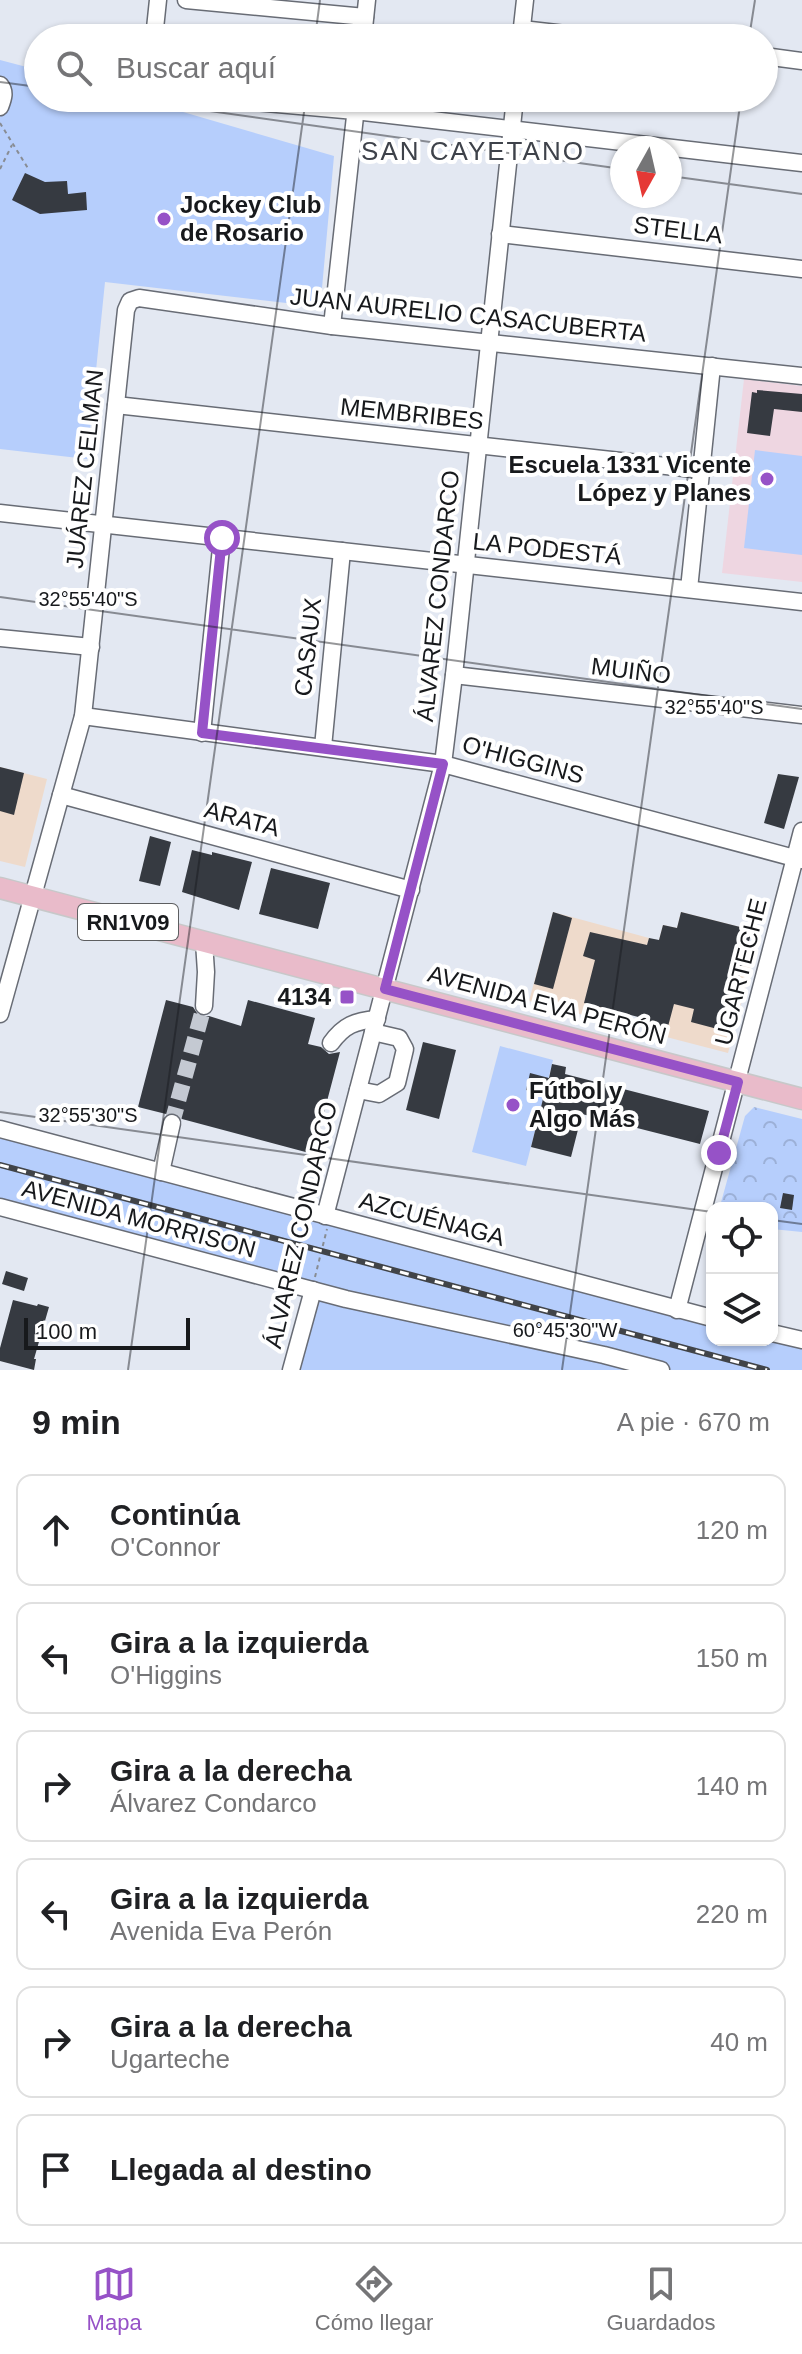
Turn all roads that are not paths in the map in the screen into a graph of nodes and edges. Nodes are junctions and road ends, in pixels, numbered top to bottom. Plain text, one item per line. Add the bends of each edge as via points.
1 (158, 0) edge
2 (186, 0) edge
3 (367, 0) edge
4 (525, 0) edge
5 (365, 17) junction
6 (155, 24) edge
7 (364, 24) edge
8 (522, 24) edge
9 (778, 58) edge
10 (802, 61) edge
11 (0, 85) edge
12 (0, 107) edge
13 (355, 112) edge
14 (403, 112) edge
15 (513, 112) edge
16 (511, 128) junction
17 (802, 163) edge
18 (500, 234) junction
19 (802, 269) edge
20 (130, 301) joint
21 (332, 326) junction
22 (489, 343) junction
23 (712, 366) junction
24 (802, 376) edge
25 (116, 405) junction
26 (478, 445) junction
27 (702, 470) junction
28 (0, 513) edge
29 (103, 524) junction
30 (222, 538) junction
31 (342, 551) junction
32 (466, 565) junction
33 (689, 589) junction
34 (802, 602) edge
35 (0, 638) edge
36 (91, 647) junction
37 (454, 675) junction
38 (802, 715) edge
39 (83, 716) junction
40 (202, 733) junction
41 (323, 747) junction
42 (443, 764) junction
43 (61, 795) junction
44 (802, 831) edge
45 (799, 859) edge
46 (0, 888) edge
47 (411, 890) junction
48 (32, 897) junction
49 (204, 942) junction
50 (385, 989) junction
51 (204, 1006) tunnel mouth
52 (0, 1014) edge
53 (375, 1025) junction
54 (331, 1043) dead end
55 (738, 1082) junction
56 (358, 1090) junction
57 (802, 1099) edge
58 (172, 1123) tunnel mouth
59 (0, 1129) edge
60 (161, 1172) junction
61 (0, 1207) edge
62 (325, 1216) junction
63 (313, 1290) junction
64 (677, 1310) junction
65 (706, 1317) edge
66 (778, 1334) edge
67 (802, 1340) edge
68 (291, 1370) edge
69 (661, 1370) edge

1 - 6 street
2 - 5 street
3 - 5 street
4 - 8 street
5 - 7 street
9 - 10 street
11 - 12 street
13 - 21 street
14 - 16 street
15 - 16 street, ÁLVAREZ CONDARCO
16 - 17 street
16 - 18 street, ÁLVAREZ CONDARCO
18 - 19 street, STELLA
18 - 22 street, ÁLVAREZ CONDARCO
20 - 21 street, JUAN AURELIO CASACUBERTA via 139,298
20 - 25 street, JUÁREZ CELMAN
21 - 22 street, JUAN AURELIO CASACUBERTA
22 - 23 street, JUAN AURELIO CASACUBERTA
22 - 26 street, ÁLVAREZ CONDARCO
23 - 24 street, JUAN AURELIO CASACUBERTA
23 - 27 street
25 - 26 street, MEMBRIBES
25 - 29 street, JUÁREZ CELMAN
26 - 27 street, MEMBRIBES
26 - 32 street, ÁLVAREZ CONDARCO
27 - 33 street
28 - 29 street, LA PODESTÁ
29 - 30 street, LA PODESTÁ
29 - 36 street, JUÁREZ CELMAN
30 - 31 street, LA PODESTÁ
30 - 40 street
31 - 32 street, LA PODESTÁ
31 - 41 street, CASAUX
32 - 33 street, LA PODESTÁ
32 - 37 street, ÁLVAREZ CONDARCO
33 - 34 street, LA PODESTÁ
35 - 36 street
36 - 39 street, JUÁREZ CELMAN
37 - 38 street, MUIÑO
37 - 42 street, ÁLVAREZ CONDARCO
39 - 40 street, O'HIGGINS
39 - 43 street, JUÁREZ CELMAN
40 - 41 street, O'HIGGINS
41 - 42 street, O'HIGGINS
42 - 45 street, O'HIGGINS
42 - 47 street, ÁLVAREZ CONDARCO
43 - 47 street, ARATA
43 - 48 street, JUÁREZ CELMAN
44 - 45 street, UGARTECHE
45 - 55 street, UGARTECHE
46 - 48 main road, AVENIDA EVA PERÓN / RN1V09
47 - 50 street, ÁLVAREZ CONDARCO
48 - 49 main road, AVENIDA EVA PERÓN / RN1V09
48 - 52 street, JUÁREZ CELMAN
49 - 50 main road, AVENIDA EVA PERÓN / RN1V09
49 - 51 street
50 - 53 street, ÁLVAREZ CONDARCO
50 - 55 main road, AVENIDA EVA PERÓN / RN1V09
53 - 54 street via 353,1022
53 - 56 street, ÁLVAREZ CONDARCO
53 - 56 street via 399,1038 405,1049 397,1083 379,1094
55 - 57 main road, AVENIDA EVA PERÓN / RN1V09
55 - 64 street, UGARTECHE
56 - 62 street, ÁLVAREZ CONDARCO
58 - 60 street
59 - 60 street, AZCUÉNAGA
60 - 62 street, AZCUÉNAGA
61 - 63 street, AVENIDA MORRISON
62 - 64 street, AZCUÉNAGA
63 - 68 street, ÁLVAREZ CONDARCO
63 - 69 street, AVENIDA MORRISON
64 - 65 street, AZCUÉNAGA
66 - 67 street

